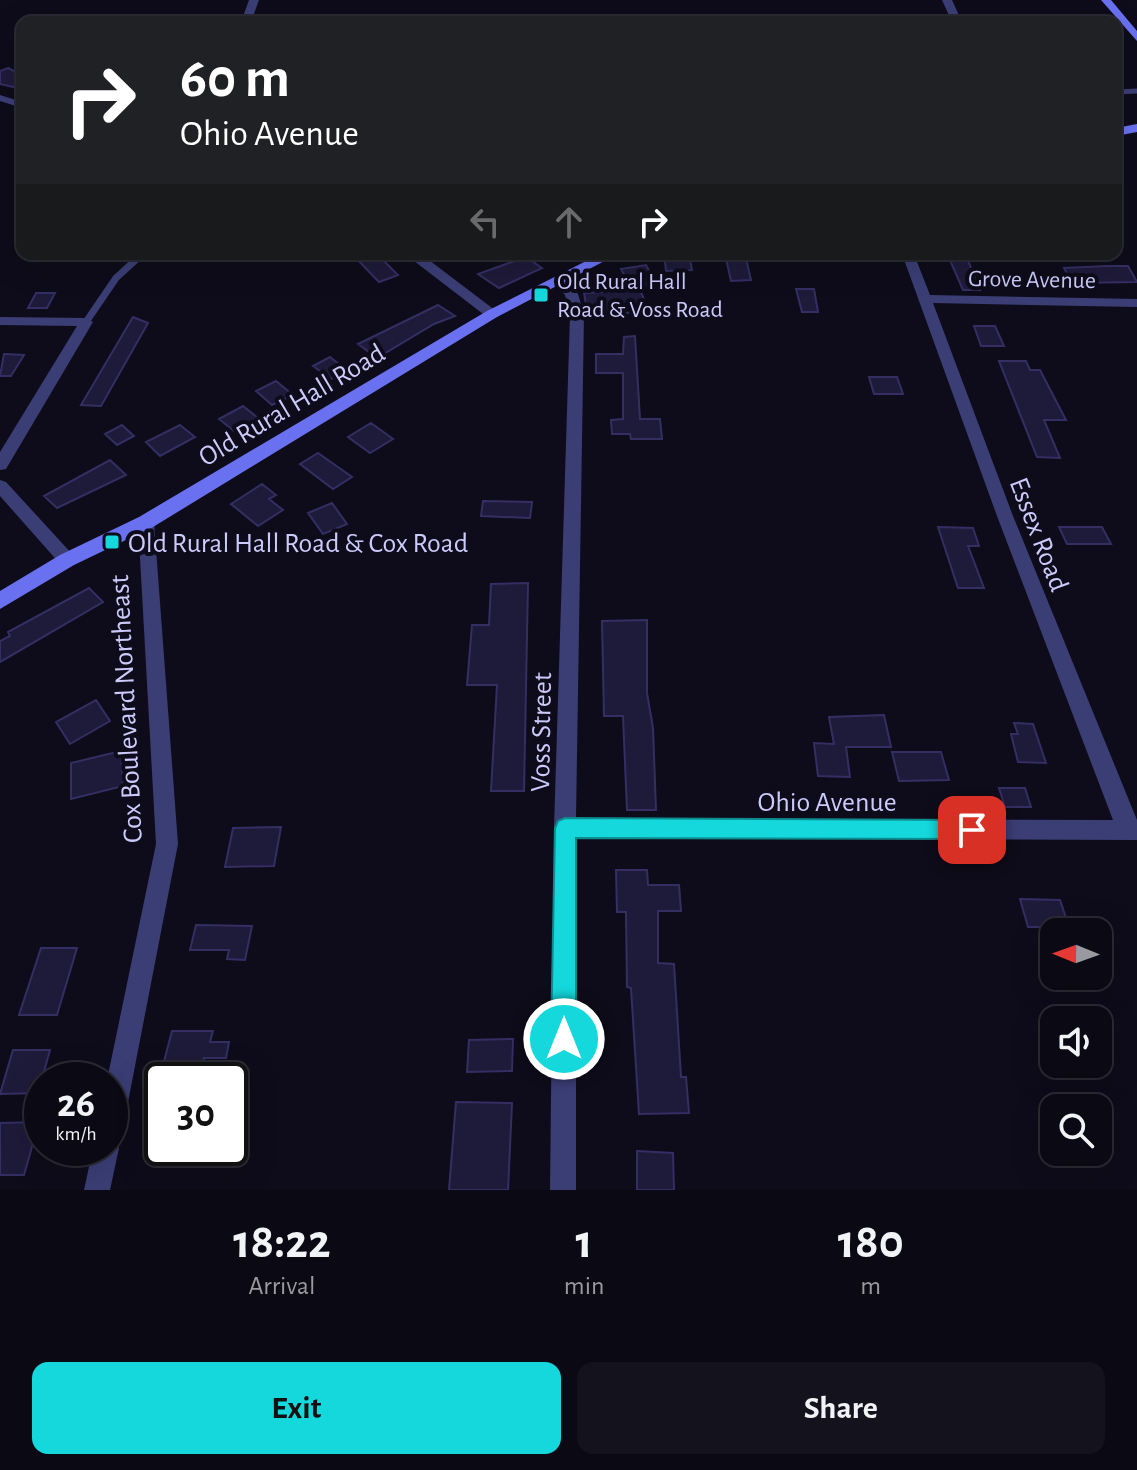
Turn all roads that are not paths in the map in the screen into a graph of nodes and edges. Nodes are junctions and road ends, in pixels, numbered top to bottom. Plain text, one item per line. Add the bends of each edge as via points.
1 (1106, 0) edge
2 (1119, 16) edge
3 (1122, 20) edge
4 (1137, 38) edge
5 (136, 260) edge
6 (420, 260) edge
7 (599, 260) edge
8 (910, 260) edge
9 (559, 281) junction
10 (925, 299) junction
11 (1137, 303) edge
12 (492, 314) junction
13 (0, 321) edge
14 (86, 322) junction
15 (0, 465) edge
16 (0, 486) edge
17 (146, 522) junction
18 (67, 560) junction
19 (0, 601) edge
20 (565, 828) junction
21 (1132, 830) edge
22 (123, 1062) edge
23 (102, 1166) edge
24 (97, 1190) edge
25 (563, 1190) edge

1 - 2 main road
3 - 4 main road
5 - 14 lane via 116,278
6 - 12 street
7 - 9 main road, Old Rural Hall Road
8 - 10 street, Essex Road
9 - 12 main road, Old Rural Hall Road
9 - 20 street, Voss Street via 571,294 577,315
10 - 11 street, Grove Avenue
10 - 21 street, Essex Road via 1005,516
12 - 17 main road, Old Rural Hall Road
13 - 14 street
14 - 15 street
16 - 18 street
17 - 18 main road, Old Rural Hall Road
17 - 22 street, Cox Boulevard Northeast via 167,844
18 - 19 main road, Old Rural Hall Road
20 - 21 street, Ohio Avenue
20 - 25 street, Voss Street
23 - 24 street

